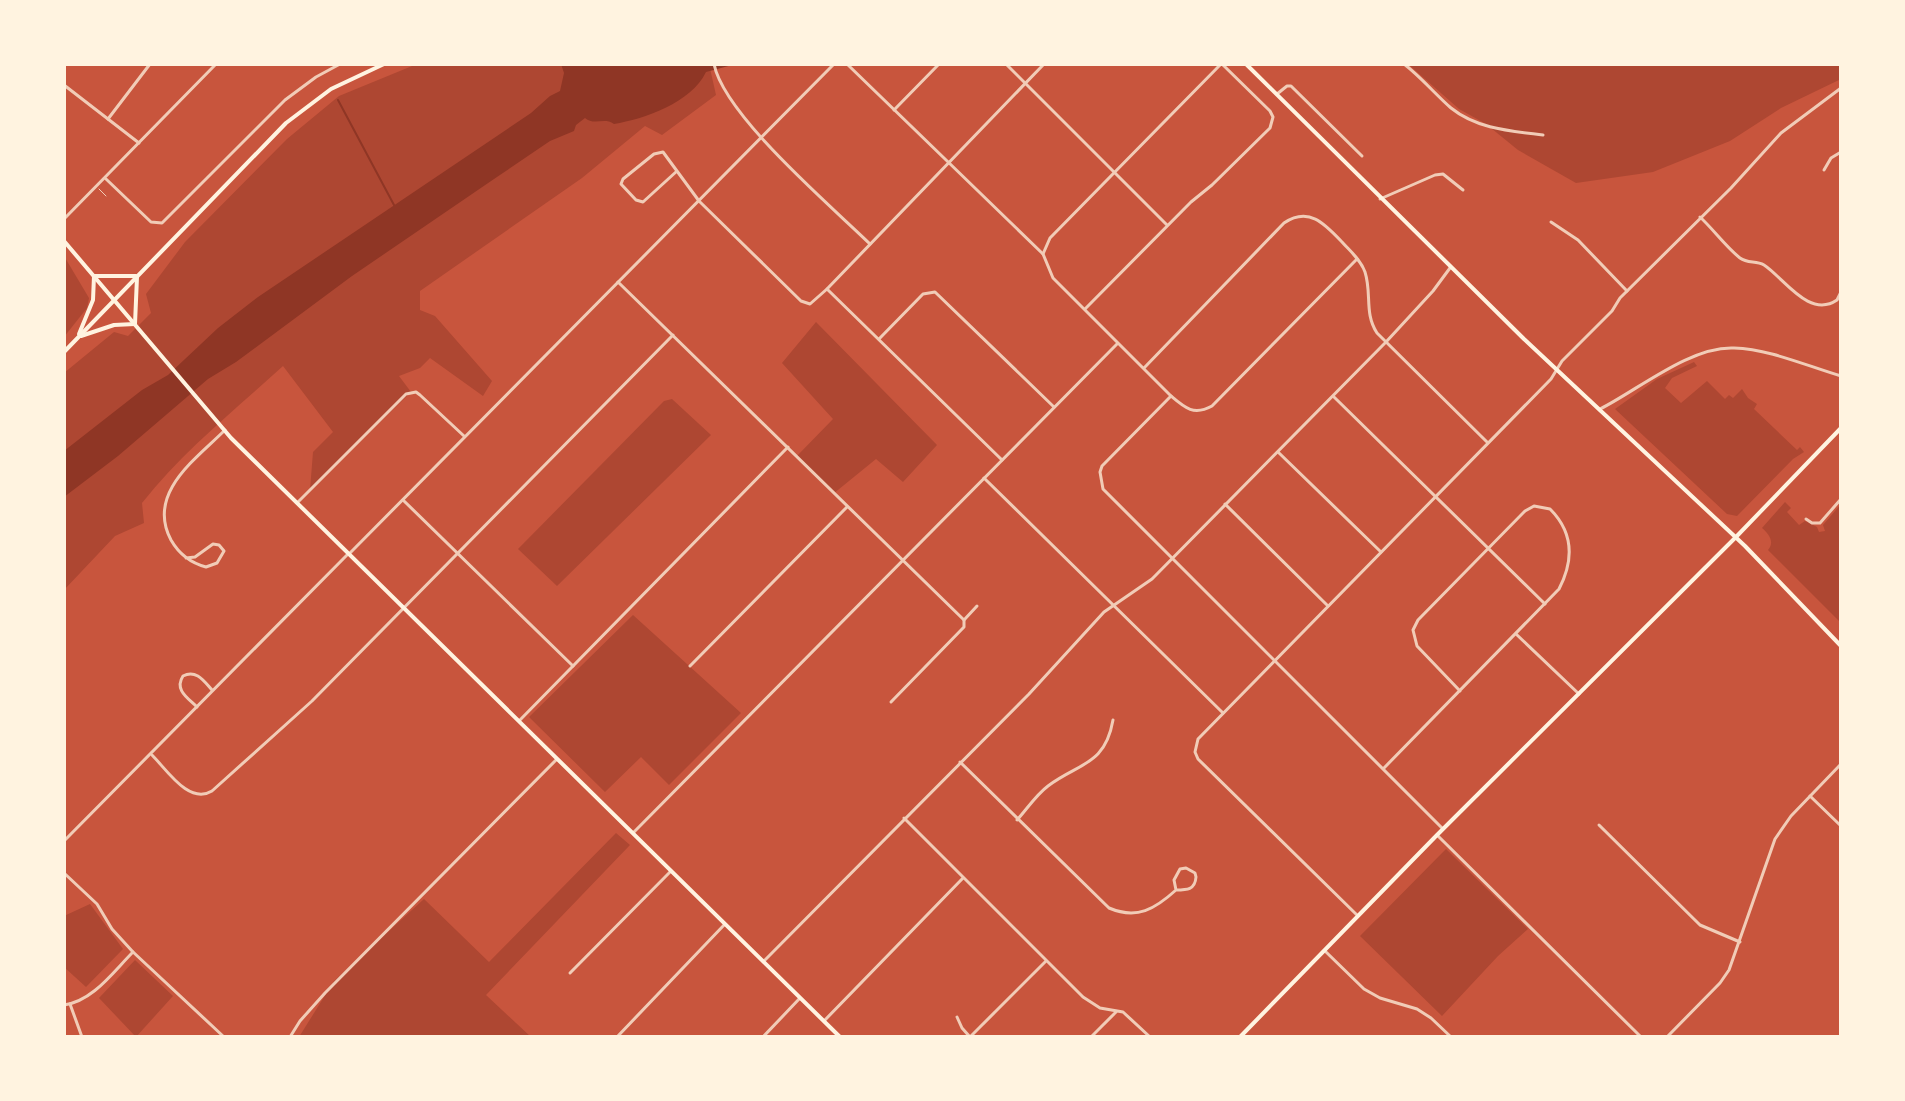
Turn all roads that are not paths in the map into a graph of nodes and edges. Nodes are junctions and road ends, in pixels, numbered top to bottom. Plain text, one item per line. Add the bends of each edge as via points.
1 (150, 64) edge
2 (216, 64) edge
3 (340, 64) edge
4 (384, 64) edge
5 (834, 64) edge
6 (847, 64) edge
7 (939, 64) edge
8 (1006, 64) edge
9 (1044, 64) edge
10 (1221, 64) edge
11 (1246, 64) edge
12 (1404, 64) edge
13 (714, 66) edge
14 (1026, 83) junction
15 (64, 85) edge
16 (1841, 88) edge
17 (1277, 94) junction
18 (894, 110) junction
19 (108, 119) junction
20 (1543, 135) dead end
21 (761, 138) junction
22 (139, 143) junction
23 (1841, 152) edge
24 (1362, 156) dead end
25 (949, 163) junction
26 (1824, 170) dead end
27 (677, 171) junction
28 (1114, 172) junction
29 (106, 179) junction
30 (97, 187) junction
31 (1463, 190) dead end
32 (106, 196) dead end
33 (1380, 199) junction
34 (699, 201) junction
35 (1700, 217) junction
36 (64, 219) edge
37 (1551, 222) dead end
38 (1167, 225) junction
39 (64, 241) edge
40 (870, 244) junction
41 (1043, 254) junction
42 (1357, 259) junction
43 (1450, 268) junction
44 (94, 276) junction
45 (137, 276) junction
46 (618, 282) junction
47 (827, 289) junction
48 (1627, 291) junction
49 (1841, 292) edge
50 (114, 301) junction
51 (1085, 309) junction
52 (135, 324) junction
53 (673, 335) junction
54 (79, 337) junction
55 (879, 339) junction
56 (1386, 342) junction
57 (1118, 343) junction
58 (64, 352) edge
59 (1144, 368) junction
60 (1558, 369) junction
61 (1841, 376) edge
62 (1333, 395) junction
63 (1171, 396) junction
64 (1054, 407) junction
65 (1600, 409) junction
66 (1841, 428) edge
67 (225, 430) junction
68 (464, 436) junction
69 (1488, 443) junction
70 (788, 447) junction
71 (1278, 451) junction
72 (1002, 460) junction
73 (984, 478) junction
74 (1435, 497) junction
75 (1841, 499) edge
76 (403, 500) junction
77 (297, 503) junction
78 (1225, 504) junction
79 (847, 507) junction
80 (1806, 519) dead end
81 (1736, 537) junction
82 (1488, 549) junction
83 (1381, 552) junction
84 (349, 554) junction
85 (457, 554) junction
86 (186, 558) junction
87 (1172, 558) junction
88 (902, 560) junction
89 (1545, 604) junction
90 (1112, 605) junction
91 (977, 606) dead end
92 (1328, 606) junction
93 (404, 608) junction
94 (964, 620) junction
95 (1516, 634) junction
96 (1841, 646) edge
97 (1275, 661) junction
98 (573, 666) junction
99 (690, 666) dead end
100 (213, 691) junction
101 (1460, 691) junction
102 (1579, 694) junction
103 (891, 702) dead end
104 (197, 707) junction
105 (1223, 713) junction
106 (1113, 720) dead end
107 (519, 721) junction
108 (152, 755) junction
109 (557, 759) junction
110 (960, 762) junction
111 (1841, 764) edge
112 (1384, 768) junction
113 (1810, 796) junction
114 (904, 818) junction
115 (1017, 820) junction
116 (1599, 825) dead end
117 (1841, 826) edge
118 (1443, 829) junction
119 (633, 833) junction
120 (1437, 835) junction
121 (64, 841) edge
122 (672, 871) junction
123 (64, 873) edge
124 (963, 878) junction
125 (1176, 890) junction
126 (1358, 916) junction
127 (725, 924) junction
128 (1740, 942) junction
129 (1325, 951) junction
130 (133, 952) junction
131 (764, 961) junction
132 (1046, 961) junction
133 (570, 973) dead end
134 (800, 998) junction
135 (70, 1004) junction
136 (64, 1005) edge
137 (1116, 1012) junction
138 (957, 1017) dead end
139 (824, 1021) junction
140 (82, 1037) edge
141 (224, 1037) edge
142 (290, 1037) edge
143 (617, 1037) edge
144 (763, 1037) edge
145 (840, 1037) edge
146 (1091, 1037) edge
147 (1150, 1037) edge
148 (1240, 1037) edge
149 (1451, 1037) edge
150 (1641, 1037) edge
151 (1667, 1037) edge

1 - 19 street
2 - 22 street
3 - 29 street via 285,100 162,223 151,222
4 - 45 main road via 331,89 286,123
5 - 21 street
6 - 18 street
7 - 18 street
8 - 14 street
9 - 14 street
10 - 28 street
10 - 38 street via 1270,111 1273,124
11 - 17 main road
12 - 20 street via 1470,120
13 - 21 street
14 - 25 street
14 - 28 street
15 - 19 street
16 - 35 street via 1781,133
17 - 24 street via 1291,86
17 - 33 main road
18 - 25 street
19 - 22 street
21 - 34 street
21 - 40 street
22 - 29 street
23 - 26 street
25 - 40 street
25 - 41 street
27 - 27 street via 659,151 621,184 643,202
27 - 34 street
28 - 38 street
28 - 41 street via 1050,238
29 - 30 street
30 - 32 lane
30 - 36 street
31 - 33 street via 1443,174
33 - 43 main road
34 - 46 street
34 - 47 street via 805,304
35 - 48 street
35 - 49 street via 1739,257 1764,265 1809,301 1828,305
37 - 48 street via 1578,240
38 - 51 street
39 - 44 main road
40 - 47 street
41 - 51 street via 1053,278
42 - 56 street via 1368,286 1368,314
42 - 59 street via 1321,221 1293,217
42 - 63 street via 1212,406 1192,411
43 - 56 street
43 - 60 main road
44 - 45 main road
44 - 50 main road
44 - 54 main road via 93,300
45 - 50 main road
45 - 52 main road
46 - 53 street
46 - 68 street
47 - 55 street
48 - 60 street
50 - 52 main road
50 - 54 main road
51 - 57 street
52 - 54 main road
52 - 67 main road
53 - 70 street
53 - 85 street
54 - 58 main road
55 - 64 street via 923,294 935,292
55 - 72 street
56 - 62 street
56 - 69 street
57 - 59 street
57 - 64 street
59 - 63 street
60 - 65 main road
60 - 69 street
61 - 65 street via 1746,349 1718,349 1661,373
62 - 71 street
62 - 74 street
63 - 87 street via 1100,472 1103,489
64 - 72 street
65 - 81 main road
66 - 81 main road
67 - 77 main road
67 - 86 street via 167,495 166,528
68 - 76 street
68 - 77 street via 416,392 406,394
69 - 74 street
70 - 79 street
70 - 98 street
71 - 78 street
71 - 83 street
72 - 73 street
73 - 88 street
73 - 90 street
74 - 82 street
74 - 83 street
75 - 80 street via 1820,523
76 - 84 street
76 - 85 street
77 - 84 main road
78 - 87 street
78 - 92 street
79 - 88 street
79 - 99 street
81 - 96 main road
81 - 102 main road
82 - 89 street
82 - 89 street via 1525,511 1534,506 1550,509 1563,524 1570,554 1566,576
82 - 101 street via 1413,630 1417,646
83 - 92 street
84 - 93 main road
84 - 100 street
85 - 93 street
85 - 98 street
86 - 86 street via 213,544 224,551 209,567
87 - 90 street via 1152,579
87 - 97 street
88 - 94 street
88 - 119 street
89 - 95 street
90 - 105 street
90 - 110 street
91 - 94 street
92 - 97 street
93 - 107 main road
93 - 108 street via 210,793 187,790
94 - 103 street via 964,627
95 - 101 street
95 - 102 street
97 - 105 street
97 - 112 street
98 - 107 street
100 - 104 street
100 - 104 street via 197,675 183,676 180,690
101 - 112 street
102 - 118 main road
104 - 108 street
105 - 126 street via 1198,739 1198,759
106 - 115 street via 1096,758 1048,785
107 - 109 main road
108 - 121 street
109 - 119 main road
109 - 142 street via 325,993
110 - 114 street
110 - 115 street
111 - 113 street
112 - 118 street
113 - 117 street
113 - 128 street via 1772,845
114 - 124 street
114 - 131 street
115 - 125 street via 1119,913 1141,913
116 - 128 street via 1700,925
118 - 120 main road
119 - 122 main road
120 - 126 main road
120 - 150 street
122 - 127 main road
122 - 133 street
123 - 130 street via 102,909
124 - 132 street
124 - 139 street
125 - 125 street via 1194,887 1195,873 1180,869
126 - 129 main road
127 - 131 main road
127 - 143 street
128 - 151 street via 1720,983
129 - 148 main road
129 - 149 street via 1364,989 1421,1011
130 - 135 street via 93,992
130 - 141 street
131 - 134 main road
132 - 137 street via 1083,997
132 - 138 street via 970,1037
134 - 139 main road
134 - 144 street
135 - 136 street
135 - 140 street
137 - 146 street
137 - 147 street via 1128,1015
139 - 145 main road

